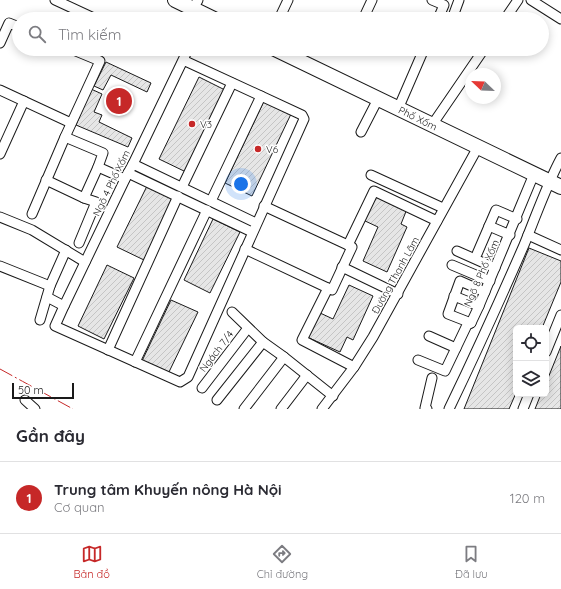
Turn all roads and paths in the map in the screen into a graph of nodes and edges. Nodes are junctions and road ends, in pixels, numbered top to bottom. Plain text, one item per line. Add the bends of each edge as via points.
1 (55, 0) edge
2 (175, 0) edge
3 (288, 0) edge
4 (432, 0) edge
5 (459, 0) edge
6 (518, 0) edge
7 (531, 0) edge
8 (369, 1) edge
9 (81, 12) edge
10 (203, 12) edge
11 (282, 12) edge
12 (367, 12) edge
13 (441, 12) edge
14 (455, 12) edge
15 (510, 12) edge
16 (561, 19) edge
17 (12, 24) edge
18 (0, 43) edge
19 (88, 56) edge
20 (185, 56) edge
21 (289, 56) edge
22 (421, 56) edge
23 (479, 56) edge
24 (183, 60) junction
25 (232, 83) junction
26 (0, 90) edge
27 (261, 96) junction
28 (378, 99) junction
29 (24, 101) junction
30 (398, 109) junction
31 (71, 123) junction
32 (432, 125) junction
33 (361, 132) dead end
34 (66, 137) junction
35 (478, 147) junction
36 (0, 154) edge
37 (561, 158) edge
38 (133, 164) junction
39 (98, 167) junction
40 (534, 174) junction
41 (371, 175) dead end
42 (127, 176) junction
43 (46, 180) junction
44 (555, 184) edge
45 (182, 187) junction
46 (178, 196) junction
47 (84, 198) junction
48 (211, 202) junction
49 (264, 206) junction
50 (443, 208) junction
51 (207, 210) junction
52 (32, 214) dead end
53 (0, 217) edge
54 (516, 219) junction
55 (437, 220) junction
56 (256, 223) junction
57 (489, 226) junction
58 (252, 232) junction
59 (510, 235) junction
60 (528, 235) junction
61 (80, 243) dead end
62 (348, 245) junction
63 (245, 249) junction
64 (66, 250) junction
65 (561, 250) edge
66 (457, 251) dead end
67 (477, 254) dead end
68 (85, 262) junction
69 (452, 265) dead end
70 (0, 266) edge
71 (342, 267) junction
72 (496, 268) junction
73 (490, 281) junction
74 (50, 286) junction
75 (328, 288) junction
76 (485, 292) junction
77 (398, 294) junction
78 (454, 296) junction
79 (47, 297) junction
80 (64, 306) junction
81 (479, 306) junction
82 (232, 312) dead end
83 (561, 315) edge
84 (40, 320) dead end
85 (471, 323) junction
86 (248, 328) junction
87 (429, 336) dead end
88 (263, 342) junction
89 (549, 345) edge
90 (456, 348) junction
91 (108, 350) junction
92 (284, 357) junction
93 (418, 360) dead end
94 (135, 362) junction
95 (354, 367) junction
96 (307, 375) junction
97 (432, 378) dead end
98 (202, 388) dead end
99 (333, 396) junction
100 (528, 397) edge
101 (24, 400) dead end
102 (217, 400) dead end
103 (35, 409) edge
104 (244, 409) edge
105 (281, 409) edge
106 (322, 409) edge
107 (426, 409) edge
108 (449, 409) edge
109 (523, 409) edge

1 - 9 street
2 - 10 highway
3 - 11 street
4 - 13 street via 444,5
5 - 14 street
6 - 15 street
7 - 16 street
8 - 12 street
17 - 18 street via 9,23
19 - 31 street via 100,61
20 - 24 street, Ngõ 4 Phố Xốm
21 - 28 highway, Phố Xốm
22 - 30 street
23 - 32 street
24 - 25 street
24 - 38 street, Ngõ 4 Phố Xốm
25 - 27 street
25 - 45 street
26 - 29 street
27 - 48 street
27 - 49 street via 302,115 304,119
28 - 30 highway, Phố Xốm
28 - 33 street
29 - 31 street
29 - 36 street
30 - 32 highway, Phố Xốm
31 - 34 street
32 - 35 highway, Phố Xốm
34 - 39 street via 103,153
34 - 43 street
35 - 40 highway, Phố Xốm
35 - 50 street, Đường Thanh Lãm
37 - 44 street
38 - 42 street, Ngõ 4 Phố Xốm
38 - 45 street
39 - 42 street
39 - 47 street
40 - 44 highway, Phố Xốm
40 - 54 street, Ngõ 8 Phố Xốm
41 - 50 street
42 - 46 street
42 - 68 street, Ngõ 4 Phố Xốm
43 - 47 street
43 - 52 street
44 - 60 street
45 - 48 street
46 - 51 street
46 - 91 street
47 - 61 street via 96,202
48 - 56 street
49 - 56 street
49 - 62 street
50 - 55 street, Đường Thanh Lãm
51 - 58 street
51 - 94 street
53 - 64 street via 32,230
54 - 57 street via 496,210
54 - 59 street, Ngõ 8 Phố Xốm
55 - 62 street via 374,191
55 - 77 street, Đường Thanh Lãm
56 - 58 street
57 - 59 street
57 - 67 street
58 - 63 street
59 - 72 street, Ngõ 8 Phố Xốm
60 - 65 street
60 - 108 street via 485,335
62 - 71 street via 352,247
63 - 75 street
63 - 94 street via 186,380 177,382
64 - 68 street
64 - 74 street
66 - 72 street
68 - 80 street, Ngõ 4 Phố Xốm
69 - 73 street
70 - 74 street
71 - 75 street via 332,290
71 - 77 street
72 - 73 street, Ngõ 8 Phố Xốm
73 - 76 street, Ngõ 8 Phố Xốm
74 - 79 street
75 - 95 street via 302,340
76 - 78 street via 460,281
76 - 81 street, Ngõ 8 Phố Xốm
77 - 95 street, Đường Thanh Lãm
78 - 81 street
78 - 85 street via 448,314
79 - 80 street
79 - 84 street
80 - 91 street, Ngõ 4 Phố Xốm via 55,326
81 - 85 street, Ngõ 8 Phố Xốm
82 - 86 street
83 - 89 street
85 - 90 street, Ngõ 8 Phố Xốm via 467,324
86 - 88 street
86 - 98 street, Ngách 7/4
87 - 90 street
88 - 92 street
88 - 102 street
90 - 93 street, Ngõ 8 Phố Xốm via 445,371
91 - 94 street
92 - 96 street
92 - 104 street
95 - 99 street, Đường Thanh Lãm
96 - 99 street
96 - 105 street
97 - 107 street
99 - 106 street, Đường Thanh Lãm
100 - 109 street
101 - 103 street

